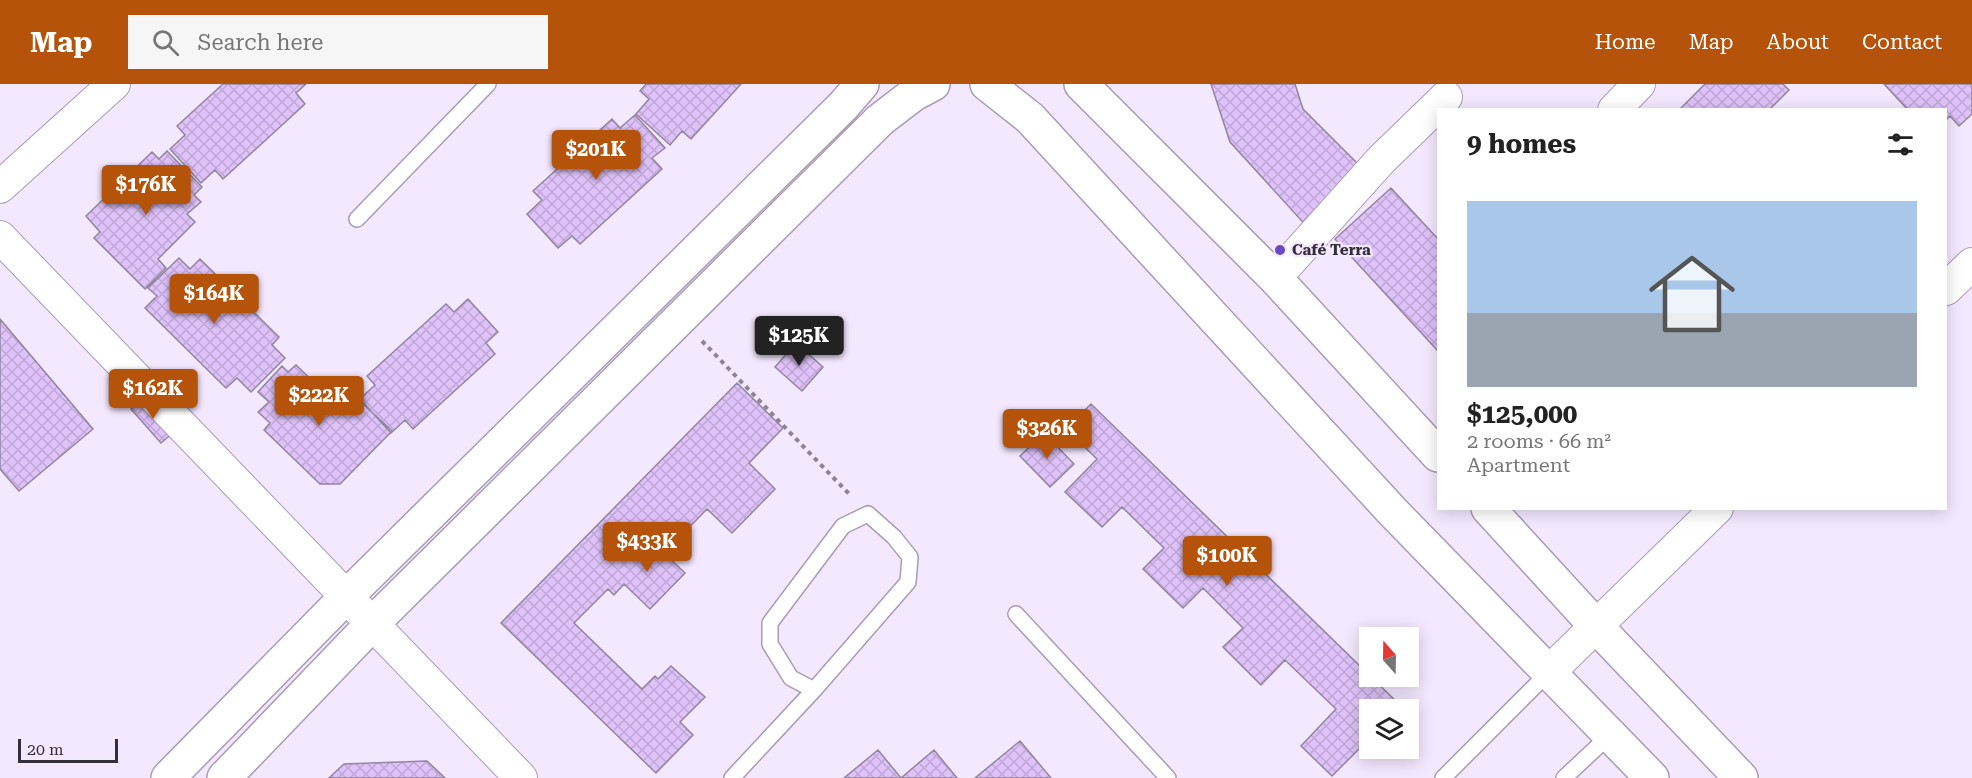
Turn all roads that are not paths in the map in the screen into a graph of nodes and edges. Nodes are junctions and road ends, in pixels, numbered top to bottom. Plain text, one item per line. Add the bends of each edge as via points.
1 (114, 84) edge
2 (488, 84) edge
3 (862, 84) edge
4 (933, 84) edge
5 (987, 84) edge
6 (1081, 84) edge
7 (1639, 84) edge
8 (1454, 97) edge
9 (1441, 108) edge
10 (1616, 108) edge
11 (1437, 112) edge
12 (0, 186) edge
13 (357, 219) dead end
14 (0, 237) edge
15 (1972, 264) edge
16 (1275, 278) junction
17 (1947, 288) edge
18 (1437, 454) edge
19 (1490, 510) edge
20 (1716, 510) edge
21 (346, 597) junction
22 (1016, 614) dead end
23 (372, 624) junction
24 (1596, 626) junction
25 (1549, 672) junction
26 (814, 690) junction
27 (1610, 735) junction
28 (168, 778) edge
29 (224, 778) edge
30 (521, 778) edge
31 (732, 778) edge
32 (1168, 778) edge
33 (1443, 778) edge
34 (1564, 778) edge
35 (1652, 778) edge
36 (1741, 778) edge

1 - 12 street
2 - 13 lane
3 - 21 main road
4 - 23 main road via 880,120
5 - 25 main road via 1030,118 1392,511
6 - 16 main road
7 - 10 street
8 - 9 street
11 - 16 street via 1381,160
14 - 21 street
15 - 17 street
16 - 18 main road
19 - 24 main road
20 - 24 street
21 - 23 street
21 - 28 main road
22 - 32 lane
23 - 29 main road
23 - 30 street
24 - 25 street
24 - 36 main road
25 - 27 main road
25 - 33 lane
26 - 26 lane via 908,582 910,556 868,514 843,526 770,623 770,644 791,678
26 - 31 lane
27 - 34 lane
27 - 35 main road

